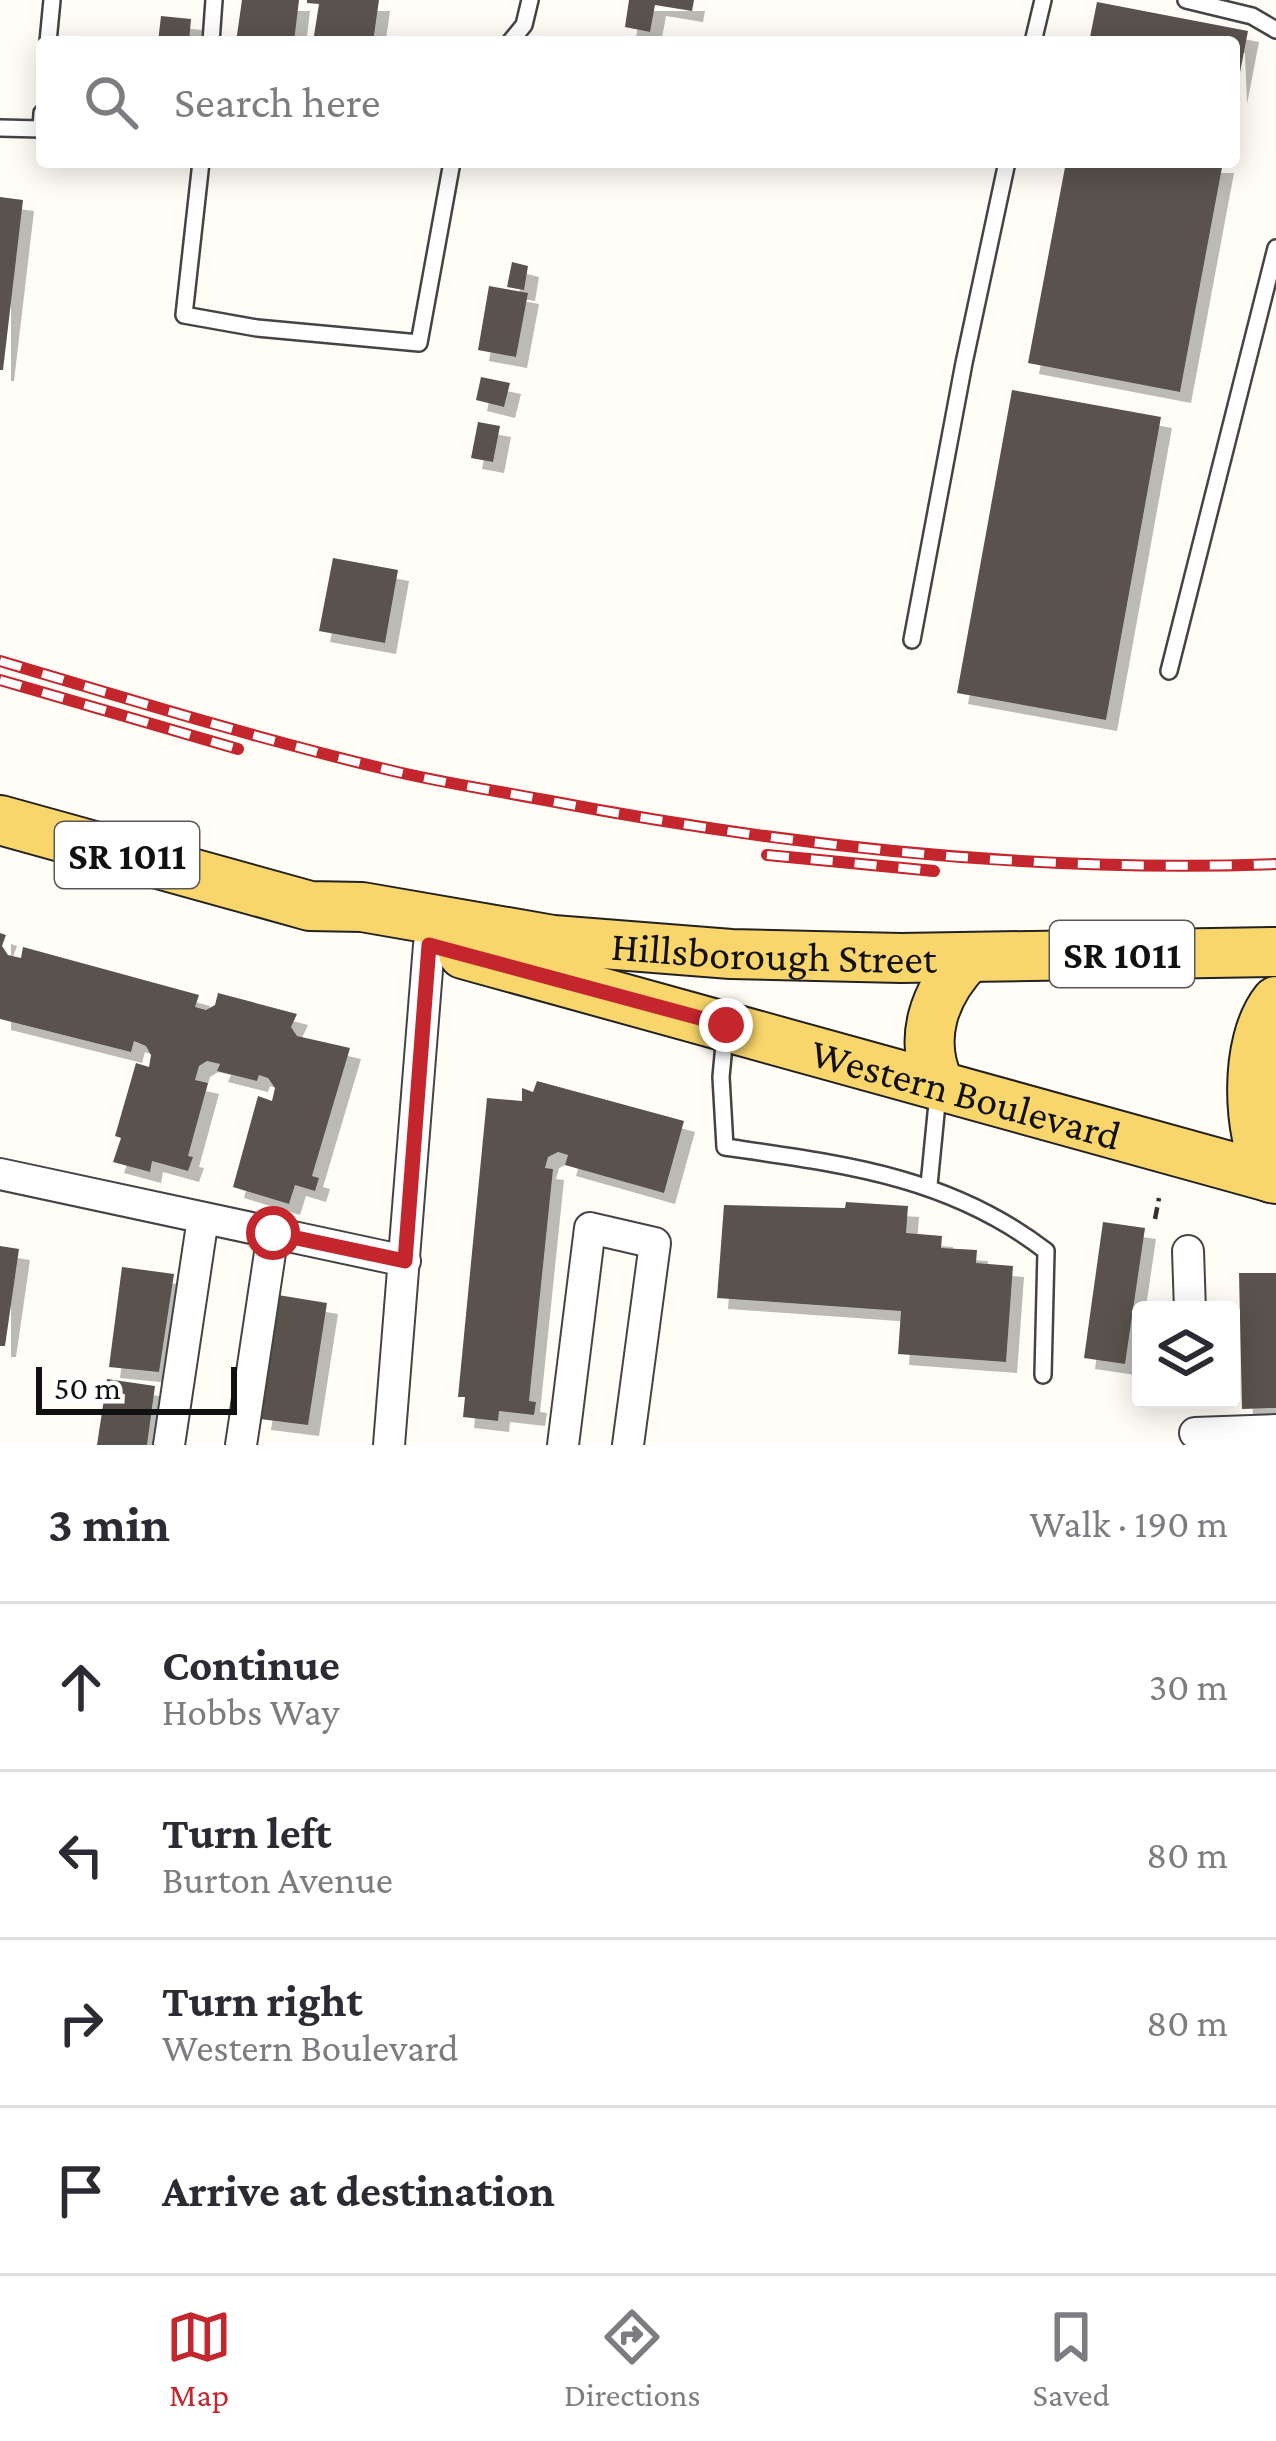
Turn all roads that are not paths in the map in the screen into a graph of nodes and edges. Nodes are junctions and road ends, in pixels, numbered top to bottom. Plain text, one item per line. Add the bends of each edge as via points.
1 (52, 0) edge
2 (214, 0) edge
3 (530, 0) edge
4 (1042, 0) edge
5 (1186, 0) edge
6 (1276, 30) edge
7 (49, 36) edge
8 (211, 36) edge
9 (515, 36) edge
10 (1035, 36) edge
11 (0, 128) edge
12 (36, 129) edge
13 (200, 168) edge
14 (451, 168) edge
15 (1006, 168) edge
16 (1276, 248) edge
17 (912, 640) dead end
18 (1168, 671) dead end
19 (0, 820) edge
20 (310, 906) junction
21 (429, 945) junction
22 (1276, 952) edge
23 (968, 958) junction
24 (1276, 1001) edge
25 (726, 1025) junction
26 (939, 1084) junction
27 (0, 1174) edge
28 (1274, 1178) edge
29 (928, 1186) junction
30 (203, 1218) junction
31 (273, 1233) junction
32 (1188, 1251) dead end
33 (405, 1261) junction
34 (1190, 1301) edge
35 (1043, 1375) dead end
36 (1194, 1409) edge
37 (1276, 1430) edge
38 (1195, 1439) edge
39 (169, 1445) edge
40 (241, 1445) edge
41 (389, 1445) edge
42 (563, 1445) edge
43 (628, 1445) edge

1 - 7 lane
2 - 8 lane
3 - 9 lane
4 - 10 lane
5 - 6 lane
11 - 12 lane
13 - 14 lane via 184,315 419,343
15 - 17 lane
16 - 18 lane
19 - 20 main road, Hillsborough Street / SR 1011
20 - 21 main road, Western Boulevard
20 - 23 main road, Hillsborough Street / SR 1011 via 633,948
21 - 25 main road, Western Boulevard
21 - 33 street
22 - 23 main road, Hillsborough Street / SR 1011
23 - 26 main road via 947,979 934,1010 929,1063
24 - 28 main road via 1260,1035 1253,1101 1258,1155
25 - 26 main road, Western Boulevard
25 - 29 lane via 725,1148 859,1166
26 - 28 main road, Western Boulevard
26 - 29 lane
27 - 30 street
29 - 35 lane via 1046,1250
30 - 31 street
30 - 39 street
31 - 33 street
31 - 40 street
32 - 34 street
33 - 41 street
36 - 38 street
37 - 38 street
42 - 43 street via 590,1228 655,1243

